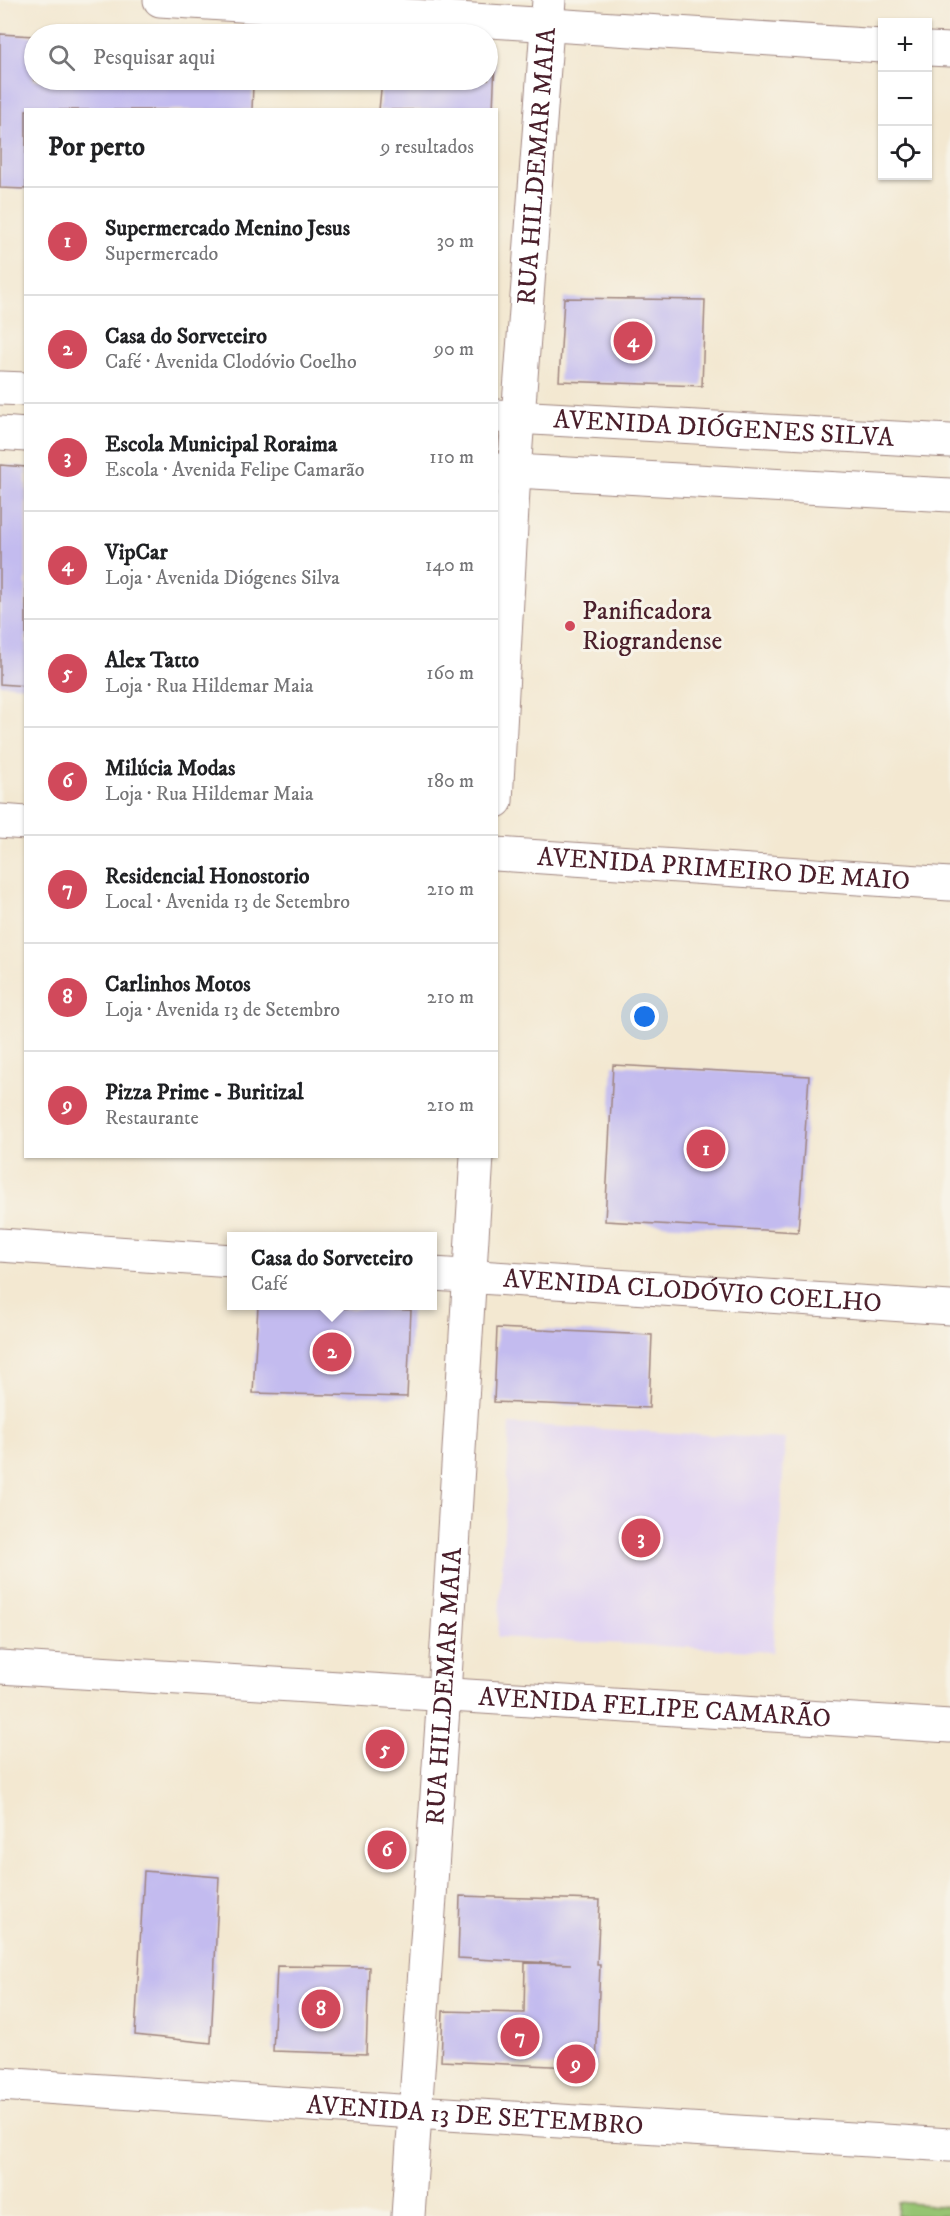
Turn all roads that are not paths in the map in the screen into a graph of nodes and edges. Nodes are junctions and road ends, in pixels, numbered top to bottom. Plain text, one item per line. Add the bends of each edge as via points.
1 (160, 0) edge
2 (548, 12) edge
3 (878, 46) edge
4 (932, 49) edge
5 (950, 50) edge
6 (0, 388) edge
7 (24, 389) edge
8 (507, 416) edge
9 (0, 434) edge
10 (24, 435) edge
11 (950, 441) edge
12 (505, 471) edge
13 (950, 495) edge
14 (498, 728) edge
15 (0, 821) edge
16 (24, 823) edge
17 (498, 854) edge
18 (950, 884) edge
19 (477, 1158) edge
20 (0, 1245) edge
21 (227, 1261) edge
22 (437, 1274) edge
23 (471, 1277) junction
24 (950, 1308) edge
25 (0, 1667) edge
26 (444, 1694) junction
27 (950, 1726) edge
28 (0, 2084) edge
29 (414, 2112) junction
30 (950, 2145) edge
31 (408, 2216) edge

1 - 2 street
2 - 3 street
2 - 8 street, RUA HILDEMAR MAIA
4 - 5 street
6 - 7 street
8 - 11 street, AVENIDA DIÓGENES SILVA
8 - 12 street, RUA HILDEMAR MAIA
9 - 10 street
12 - 13 street
12 - 14 street, RUA HILDEMAR MAIA
15 - 16 street
17 - 18 street, AVENIDA PRIMEIRO DE MAIO
19 - 23 street, RUA HILDEMAR MAIA
20 - 21 street
22 - 23 street, AVENIDA CLODÓVIO COELHO
23 - 24 street, AVENIDA CLODÓVIO COELHO
23 - 26 street, RUA HILDEMAR MAIA
25 - 26 street, AVENIDA FELIPE CAMARÃO
26 - 27 street, AVENIDA FELIPE CAMARÃO
26 - 29 street, RUA HILDEMAR MAIA
28 - 29 street, AVENIDA 13 DE SETEMBRO
29 - 30 street, AVENIDA 13 DE SETEMBRO
29 - 31 street, RUA HILDEMAR MAIA

